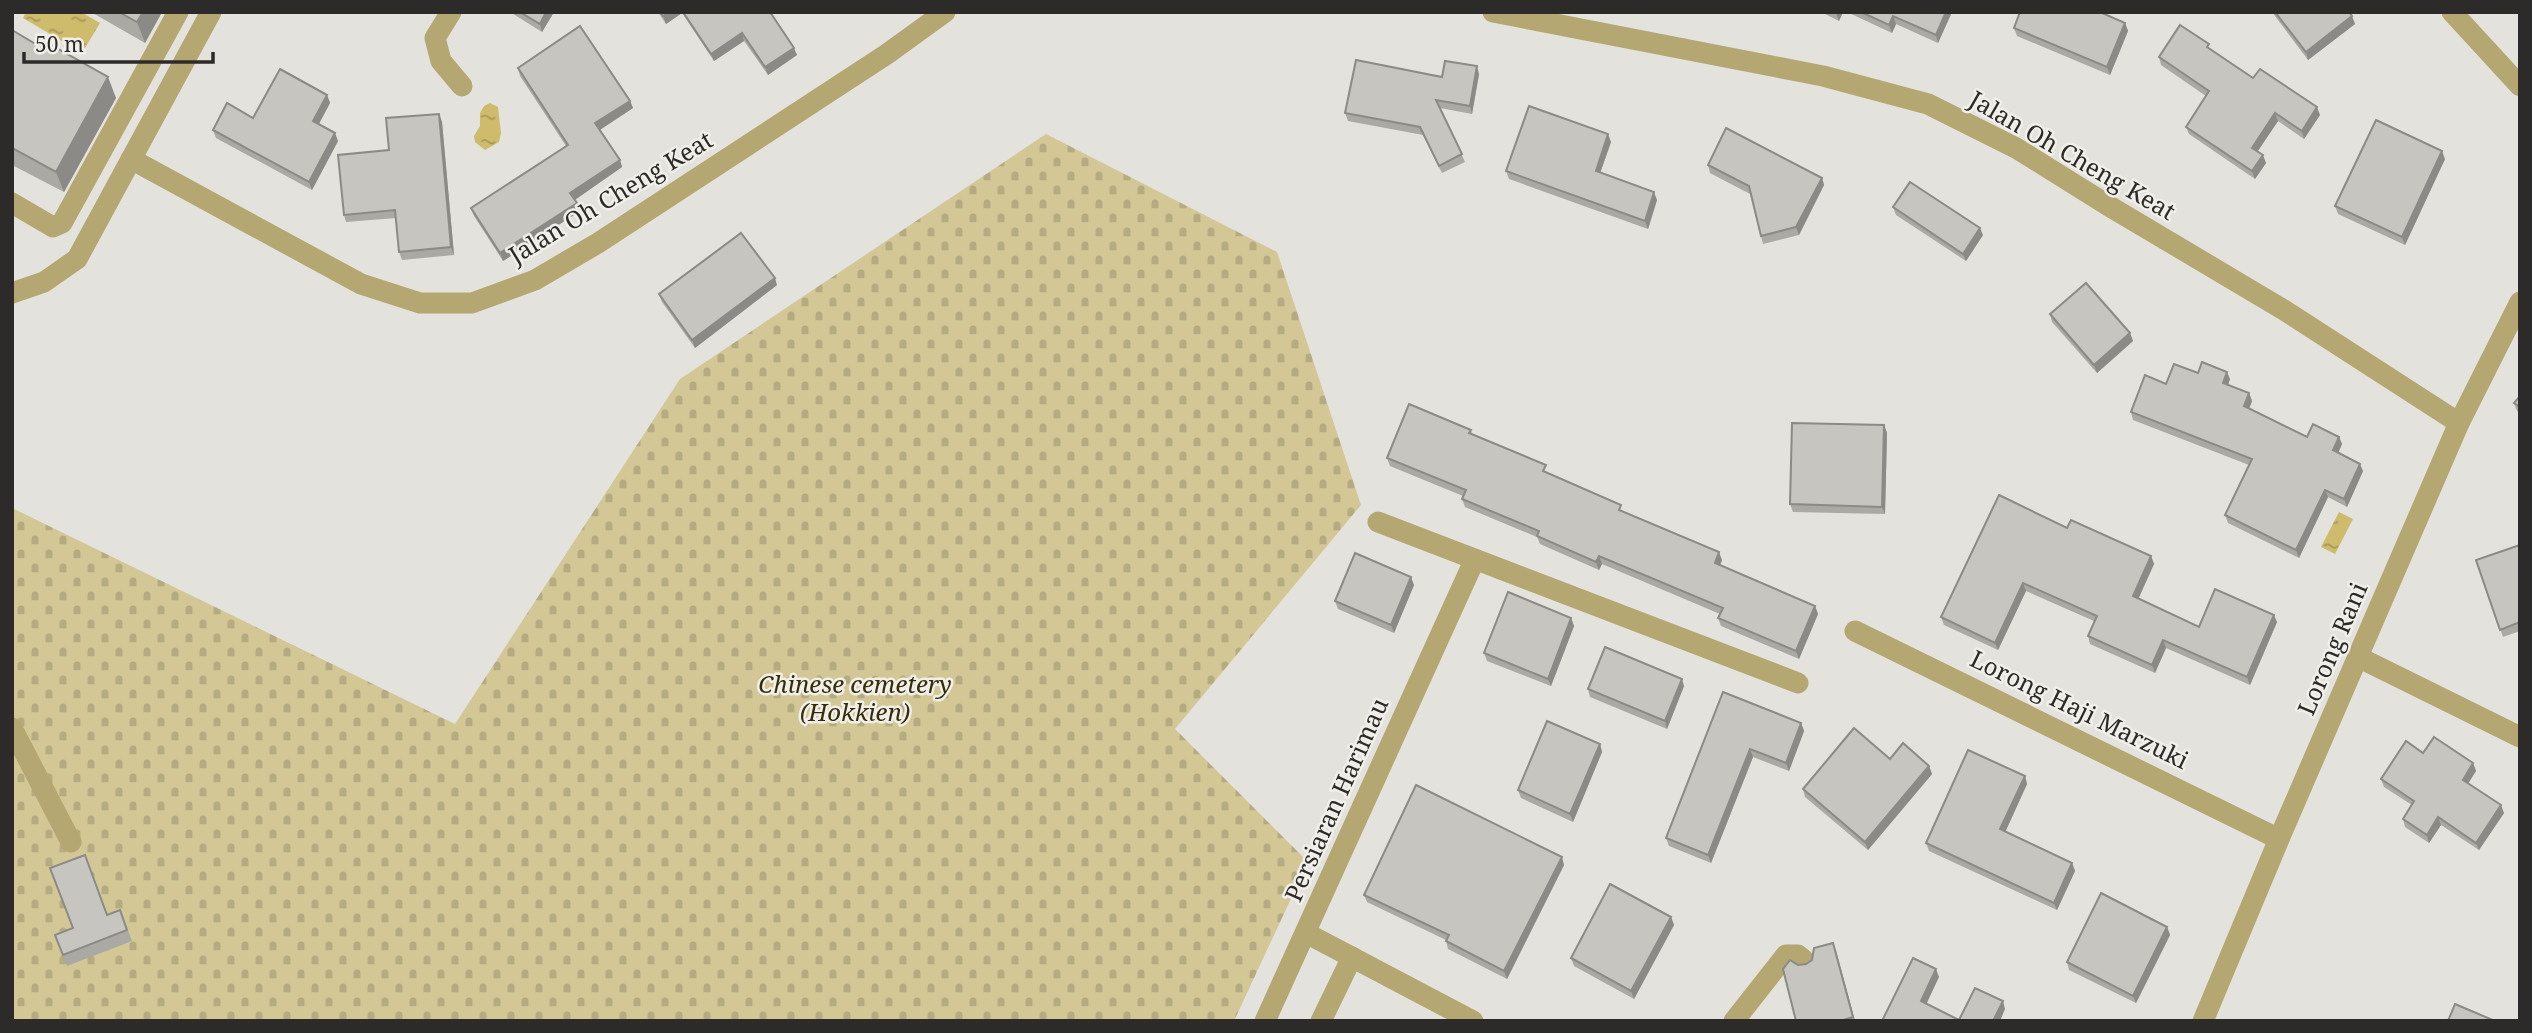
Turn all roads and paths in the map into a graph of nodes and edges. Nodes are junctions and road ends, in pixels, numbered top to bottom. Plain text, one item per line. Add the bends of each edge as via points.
1 (178, 12) edge
2 (211, 12) edge
3 (451, 12) edge
4 (945, 12) edge
5 (1493, 12) edge
6 (2452, 12) edge
7 (462, 86) dead end
8 (2520, 86) edge
9 (131, 159) junction
10 (12, 203) edge
11 (12, 293) edge
12 (2520, 302) edge
13 (2459, 423) junction
14 (1378, 522) dead end
15 (1474, 561) junction
16 (1855, 631) dead end
17 (2358, 657) junction
18 (1798, 683) dead end
19 (12, 728) edge
20 (2520, 737) edge
21 (2279, 839) junction
22 (71, 842) dead end
23 (1307, 933) junction
24 (1352, 957) junction
25 (1804, 960) dead end
26 (1265, 1021) edge
27 (1321, 1021) edge
28 (1473, 1021) edge
29 (1735, 1021) edge
30 (2203, 1021) edge

1 - 10 street via 62,223 53,227
2 - 9 street
3 - 7 street via 435,38 441,61
4 - 9 street, Jalan Oh Cheng Keat via 598,243 535,280 472,303 420,303 361,284
5 - 13 street, Jalan Oh Cheng Keat via 1823,76 1928,104 2015,148 2284,310
6 - 8 street
9 - 11 street via 77,258 44,282
12 - 13 street, Lorong Rani
13 - 17 street, Lorong Rani
14 - 15 street
15 - 18 street
15 - 23 street, Persiaran Harimau
16 - 21 street, Lorong Haji Marzuki
17 - 20 street
17 - 21 street, Lorong Rani
19 - 22 street
21 - 30 street, Lorong Rani
23 - 24 street
23 - 26 street, Persiaran Harimau
24 - 27 street
24 - 28 street
25 - 29 street via 1798,955 1786,956

